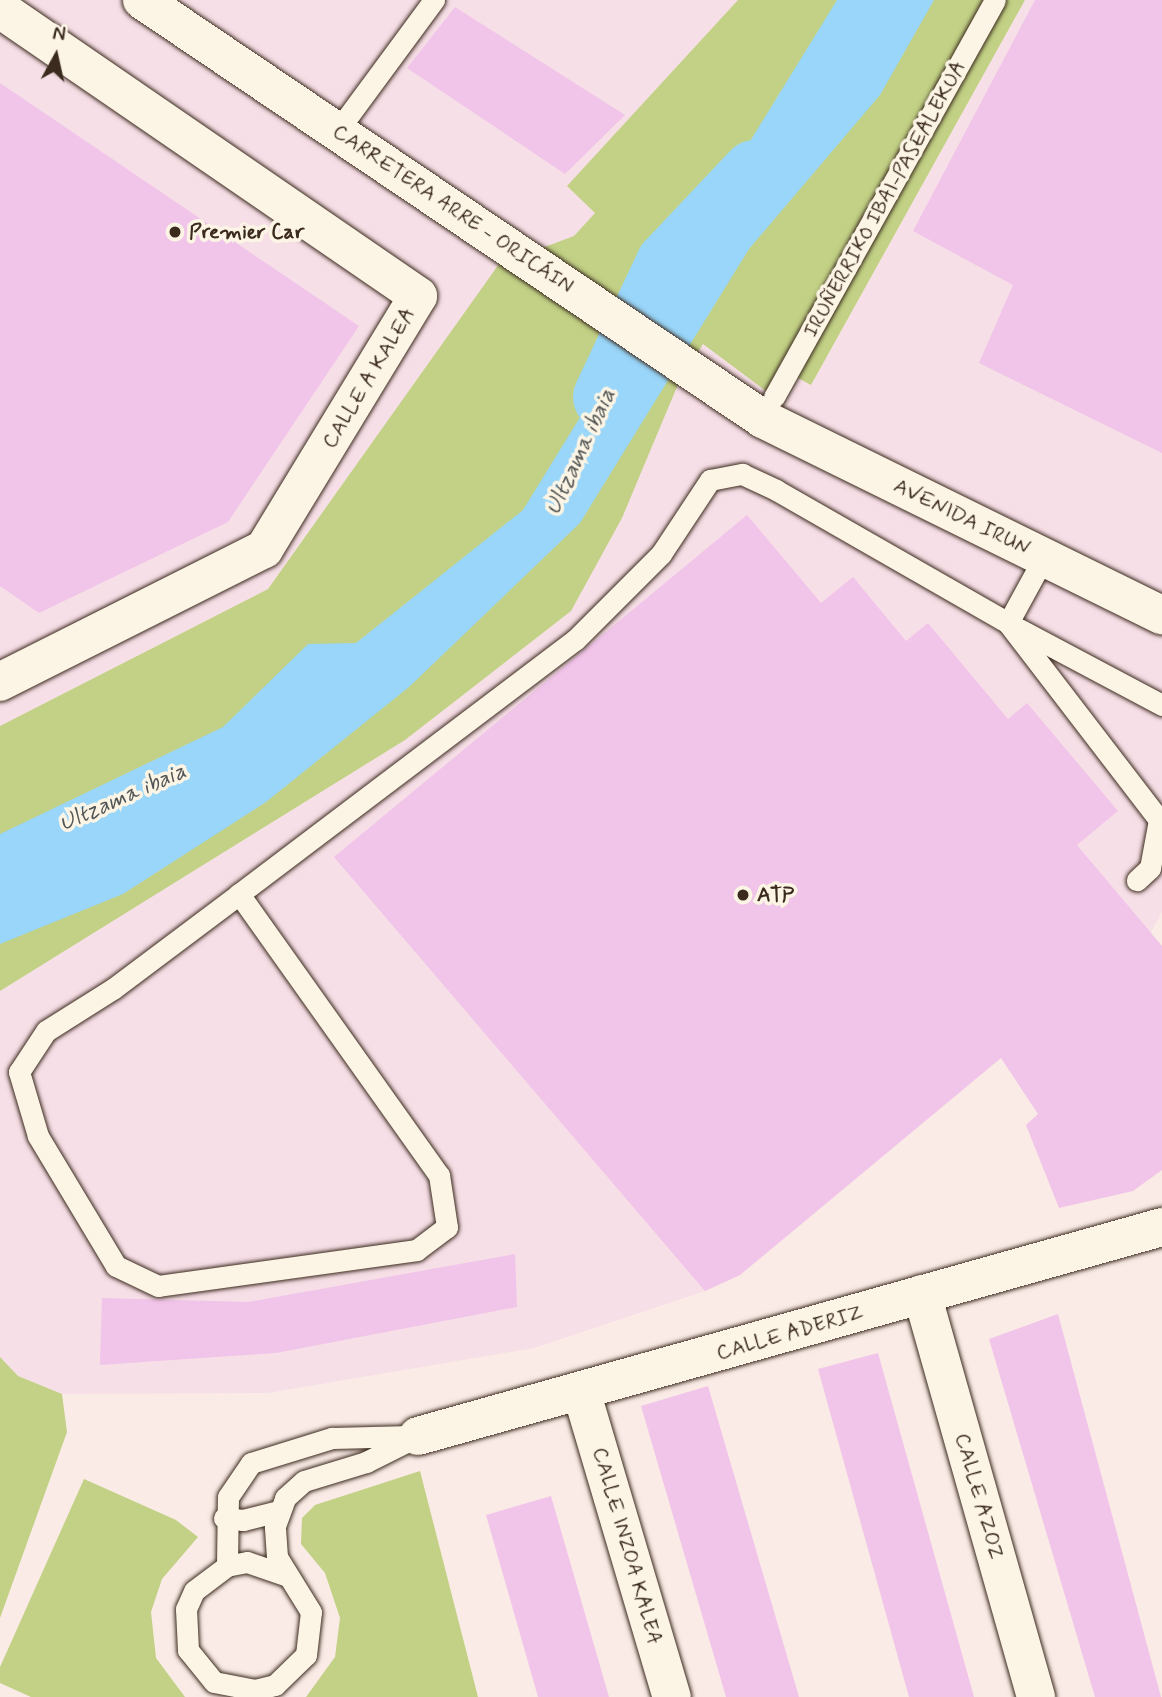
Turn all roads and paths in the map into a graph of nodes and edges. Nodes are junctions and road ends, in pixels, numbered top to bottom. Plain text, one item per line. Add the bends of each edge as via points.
1 (142, 0) edge
2 (434, 0) edge
3 (995, 0) edge
4 (18, 10) edge
5 (338, 130) junction
6 (768, 408) junction
7 (1044, 557) junction
8 (1162, 615) edge
9 (1008, 624) junction
10 (7, 670) edge
11 (1162, 705) edge
12 (1160, 820) edge
13 (1137, 880) dead end
14 (239, 894) junction
15 (1162, 1227) edge
16 (922, 1294) junction
17 (582, 1394) junction
18 (418, 1436) junction
19 (279, 1511) junction
20 (224, 1518) junction
21 (227, 1566) junction
22 (288, 1576) junction
23 (671, 1697) edge
24 (1036, 1697) edge

1 - 5 street, CARRETERA ARRE - ORICÁIN
2 - 5 lane
3 - 6 lane, IRUÑERRIKO IBAI-PASEALEKUA
4 - 10 street, CALLE A KALEA via 418,296 264,549
5 - 6 street, CARRETERA ARRE - ORICÁIN via 457,212
6 - 7 street, AVENIDA IRUN
7 - 8 street, AVENIDA IRUN
7 - 9 lane
9 - 11 lane
9 - 12 lane
9 - 14 lane via 776,490 742,474 710,480 661,554 575,640
12 - 13 lane via 1150,868
14 - 14 lane via 46,1031 19,1072 38,1136 116,1266 158,1286 417,1250 446,1227 439,1175
15 - 16 street, CALLE ADERIZ
16 - 17 street, CALLE ADERIZ
16 - 24 street, CALLE AZOZ
17 - 18 street, CALLE ADERIZ
17 - 23 street, CALLE INZOA KALEA
18 - 19 lane via 366,1462 304,1481
18 - 20 lane via 332,1438 276,1451 251,1463 237,1480
19 - 20 lane via 243,1520
19 - 22 lane via 277,1557
20 - 21 lane
21 - 22 lane via 247,1562
21 - 22 lane via 194,1591 184,1630 199,1668 234,1689 275,1685 306,1655 311,1612

